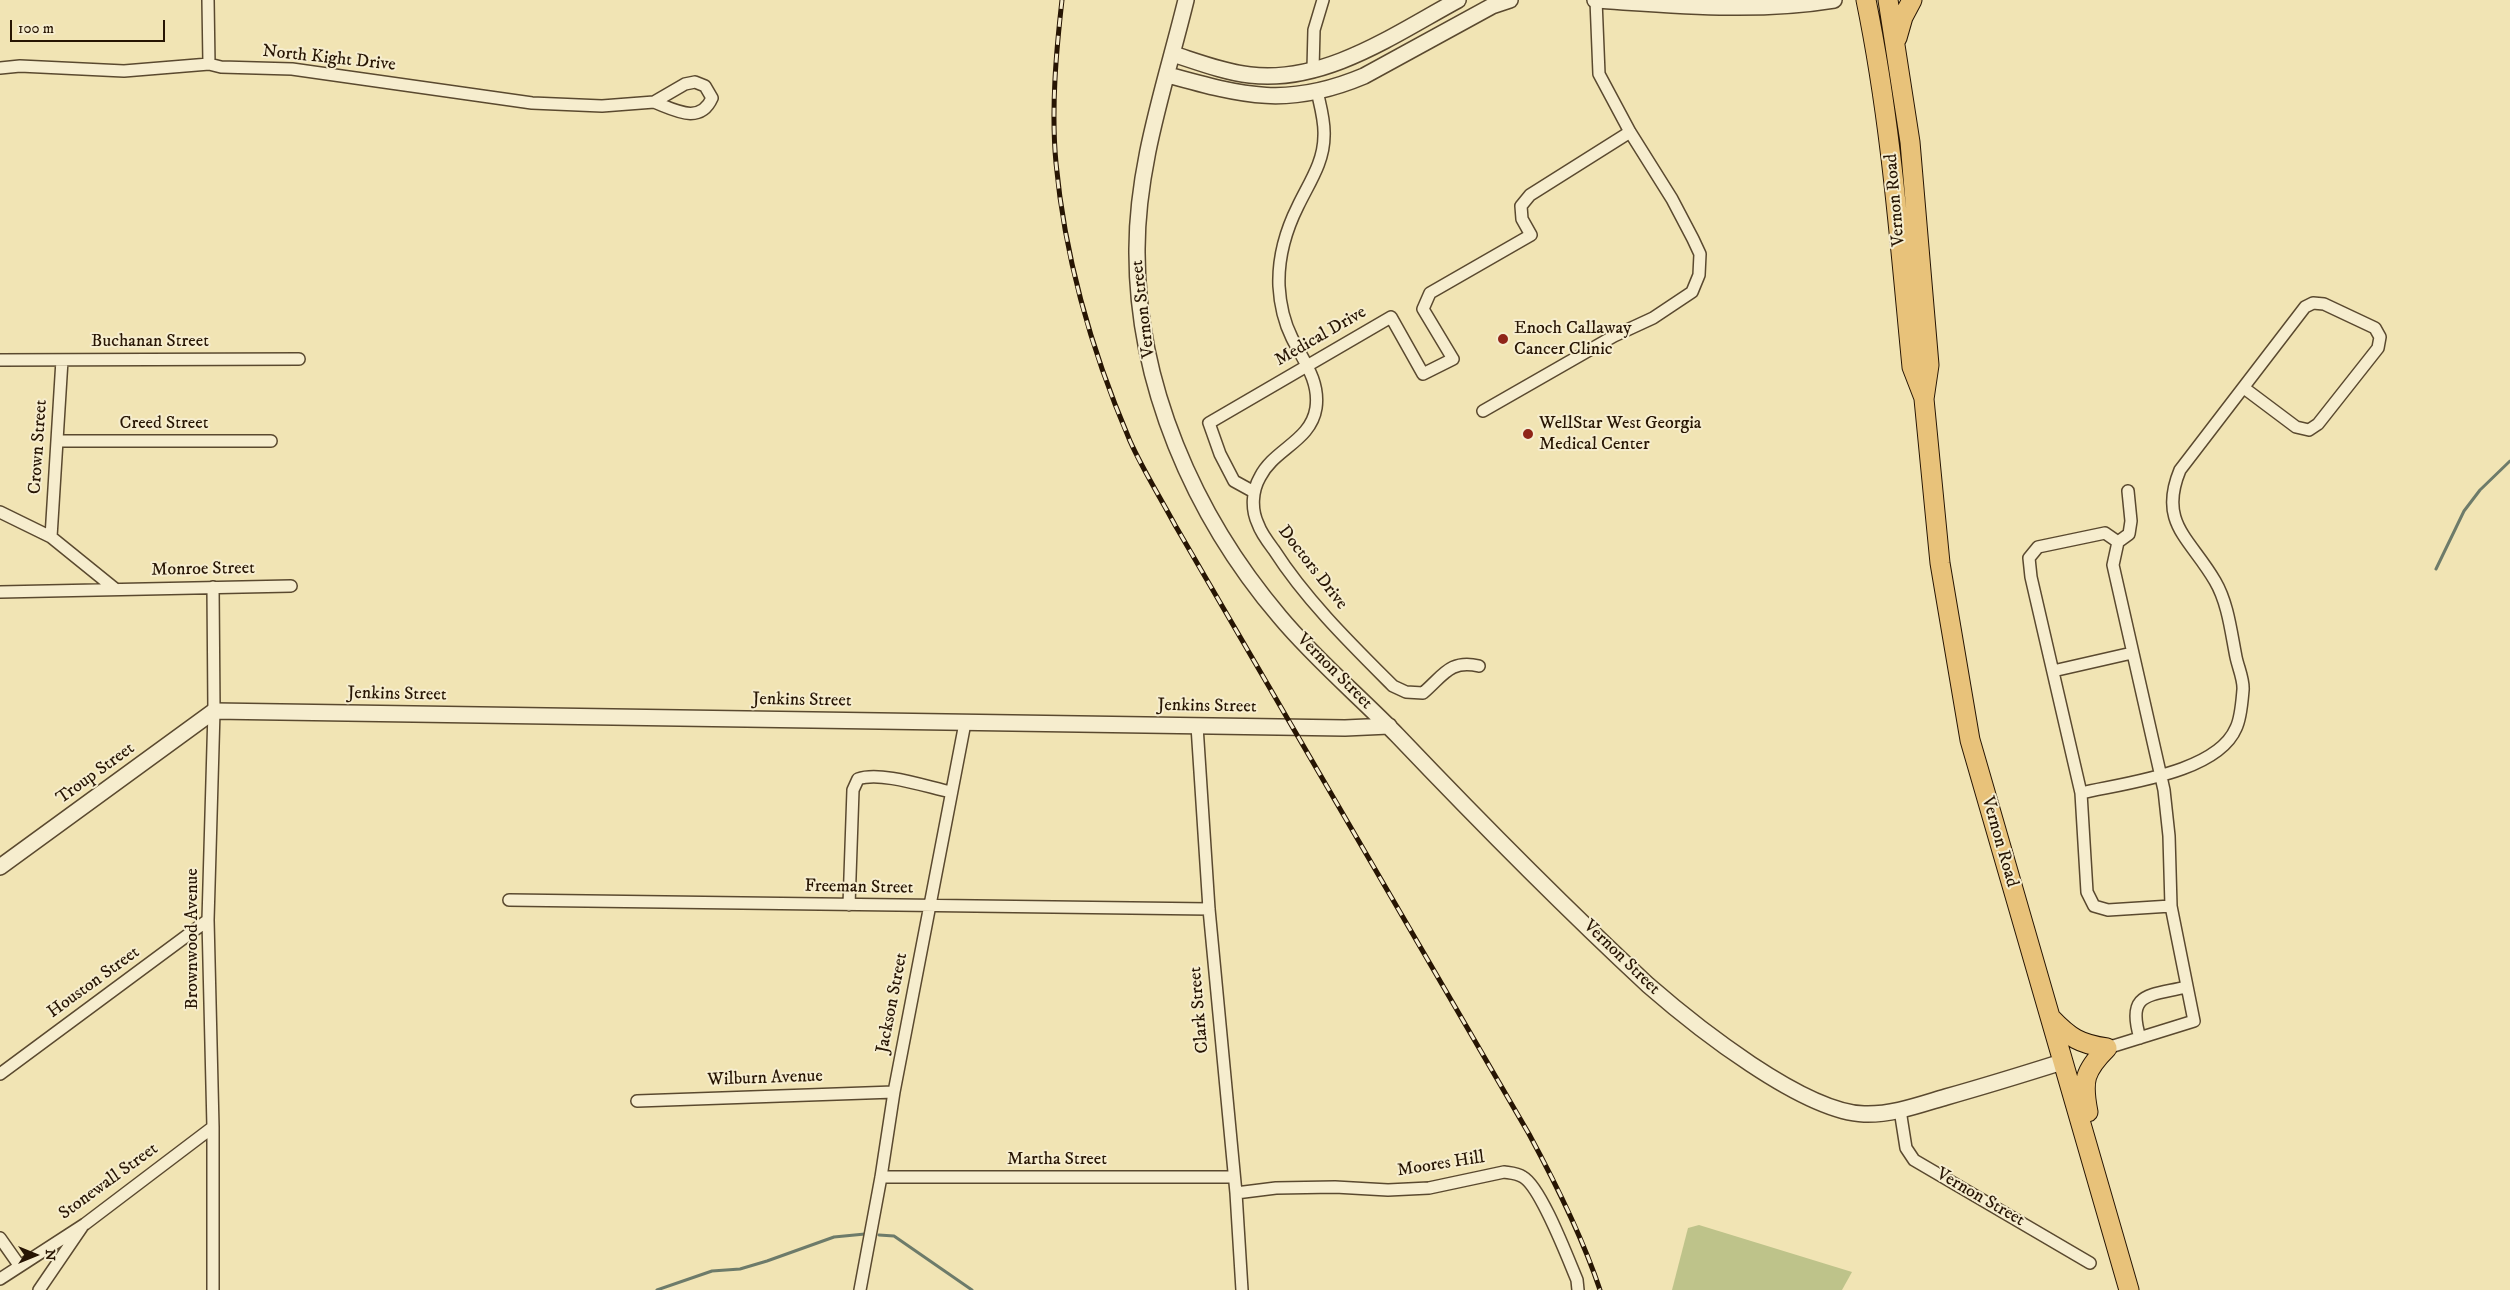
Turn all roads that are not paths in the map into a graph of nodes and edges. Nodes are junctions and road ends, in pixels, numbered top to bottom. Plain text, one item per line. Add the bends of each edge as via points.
1 (208, 0) edge
2 (1186, 0) edge
3 (1323, 0) edge
4 (1458, 0) edge
5 (1510, 0) edge
6 (1595, 0) edge
7 (1834, 0) edge
8 (1866, 0) edge
9 (1888, 0) edge
10 (1912, 0) edge
11 (1896, 41) junction
12 (1173, 54) junction
13 (209, 64) junction
14 (0, 68) edge
15 (1314, 68) junction
16 (1168, 75) junction
17 (1317, 91) junction
18 (654, 102) dead end
19 (1630, 132) junction
20 (299, 359) dead end
21 (0, 360) edge
22 (62, 360) junction
23 (1307, 365) junction
24 (2244, 388) junction
25 (1924, 400) junction
26 (1483, 411) dead end
27 (57, 441) junction
28 (271, 441) dead end
29 (2128, 491) dead end
30 (1254, 492) junction
31 (0, 512) edge
32 (51, 537) junction
33 (2118, 542) junction
34 (291, 586) dead end
35 (213, 587) junction
36 (114, 588) junction
37 (0, 592) edge
38 (2132, 653) junction
39 (1479, 666) dead end
40 (2053, 671) junction
41 (214, 711) junction
42 (965, 722) junction
43 (1197, 726) junction
44 (1389, 726) junction
45 (2160, 774) junction
46 (951, 792) junction
47 (2081, 793) junction
48 (0, 868) edge
49 (509, 900) dead end
50 (849, 905) junction
51 (929, 906) junction
52 (2171, 906) junction
53 (1209, 909) junction
54 (208, 920) junction
55 (2186, 987) junction
56 (2049, 1017) junction
57 (2140, 1038) junction
58 (2107, 1048) junction
59 (2062, 1062) junction
60 (0, 1074) edge
61 (894, 1092) junction
62 (637, 1102) dead end
63 (1900, 1110) junction
64 (213, 1127) junction
65 (2094, 1166) junction
66 (881, 1177) junction
67 (1233, 1177) junction
68 (1236, 1193) junction
69 (85, 1224) junction
70 (0, 1238) edge
71 (2090, 1263) dead end
72 (19, 1265) junction
73 (0, 1280) edge
74 (2126, 1282) edge
75 (39, 1290) edge
76 (213, 1290) edge
77 (860, 1290) edge
78 (1242, 1290) edge
79 (1578, 1290) edge

1 - 13 street
2 - 12 street, Vernon Street
3 - 15 street via 1314,30
4 - 15 street via 1338,64
5 - 17 street via 1492,6 1364,76
6 - 7 street via 1729,7
6 - 19 street via 1599,74
8 - 25 main road, Vernon Road via 1892,155 1912,367
9 - 11 main road, Vernon Road
10 - 11 main road via 1902,17
11 - 25 main road, Vernon Road via 1910,142 1929,366
12 - 15 street via 1250,75 1284,74
12 - 16 street, Vernon Street
13 - 14 street, North Kight Drive via 124,71
13 - 18 street, North Kight Drive via 309,71 532,103 602,106
15 - 17 street
16 - 17 street via 1254,96 1291,96
16 - 44 street, Vernon Street via 1144,174 1137,247 1143,328 1168,422 1201,500 1244,572 1302,642
17 - 23 street, Doctors Drive via 1324,134 1321,156 1286,238 1279,286 1285,322
19 - 23 street, Medical Drive via 1530,195 1520,206 1522,219 1531,235 1430,293 1423,310 1453,359 1423,374 1391,317
19 - 26 street via 1672,199 1700,254 1699,275 1692,292 1653,318 1614,336
20 - 22 street, Buchanan Street
21 - 22 street, Buchanan Street
22 - 27 street, Crown Street
23 - 30 street, Doctors Drive via 1316,397 1312,421 1298,440 1268,464
23 - 30 street, Medical Drive via 1209,423 1234,481
24 - 24 street via 2305,307 2313,303 2324,304 2375,328 2380,337 2378,348 2318,424 2309,430 2296,427
24 - 45 street via 2180,470 2171,502 2174,521 2223,596 2243,689 2236,728 2216,753 2190,768
25 - 56 main road, Vernon Road via 1940,563 1970,740
27 - 28 street, Creed Street
27 - 32 street, Crown Street
29 - 33 street via 2132,521 2129,534
30 - 39 street, Doctors Drive via 1258,526 1283,565 1319,609 1393,686 1406,692 1422,693 1452,666 1462,663
31 - 32 street
32 - 36 street
33 - 38 street via 2113,565
33 - 40 street via 2105,533 2038,547 2029,558 2030,577
34 - 35 street, Monroe Street
35 - 36 street, Monroe Street
35 - 41 street, Brownwood Avenue
36 - 37 street, Monroe Street
38 - 40 street
38 - 45 street
40 - 47 street
41 - 42 street, Jenkins Street
41 - 48 street, Troup Street
41 - 54 street, Brownwood Avenue
42 - 43 street, Jenkins Street
42 - 46 street, Jackson Street
43 - 44 street, Jenkins Street
43 - 53 street, Clark Street
44 - 63 street, Vernon Street via 1463,805 1676,1009 1762,1069 1824,1106 1864,1114
45 - 47 street
45 - 52 street via 2169,836
46 - 50 street via 867,776 858,779 853,790
46 - 51 street, Jackson Street
47 - 52 street via 2087,892 2094,906 2108,910
49 - 50 street, Freeman Street
50 - 51 street, Freeman Street
51 - 53 street, Freeman Street
51 - 61 street, Jackson Street
52 - 55 street
53 - 67 street, Clark Street
54 - 60 street, Houston Street
54 - 64 street, Brownwood Avenue
55 - 57 street via 2145,997 2136,1006 2134,1019
55 - 57 street via 2194,1021
56 - 58 main road via 2068,1036 2086,1045
56 - 59 main road, Vernon Road
57 - 58 street
58 - 65 main road via 2085,1076
59 - 63 street, Vernon Street
59 - 65 main road, Vernon Road
61 - 62 street, Wilburn Avenue
61 - 66 street, Jackson Street
63 - 71 street, Vernon Street via 1906,1148 1914,1160
64 - 69 street, Stonewall Street
64 - 76 street, Brownwood Avenue
65 - 74 main road, Vernon Road
66 - 67 street, Martha Street
66 - 77 street, Jackson Street
67 - 68 street, Clark Street
68 - 78 street, Clark Street
68 - 79 street, Moores Hill via 1276,1188 1421,1188 1504,1172 1514,1173 1525,1177 1537,1192 1577,1280
69 - 72 street, Stonewall Street
69 - 75 street
70 - 72 street
72 - 73 street, Stonewall Street

